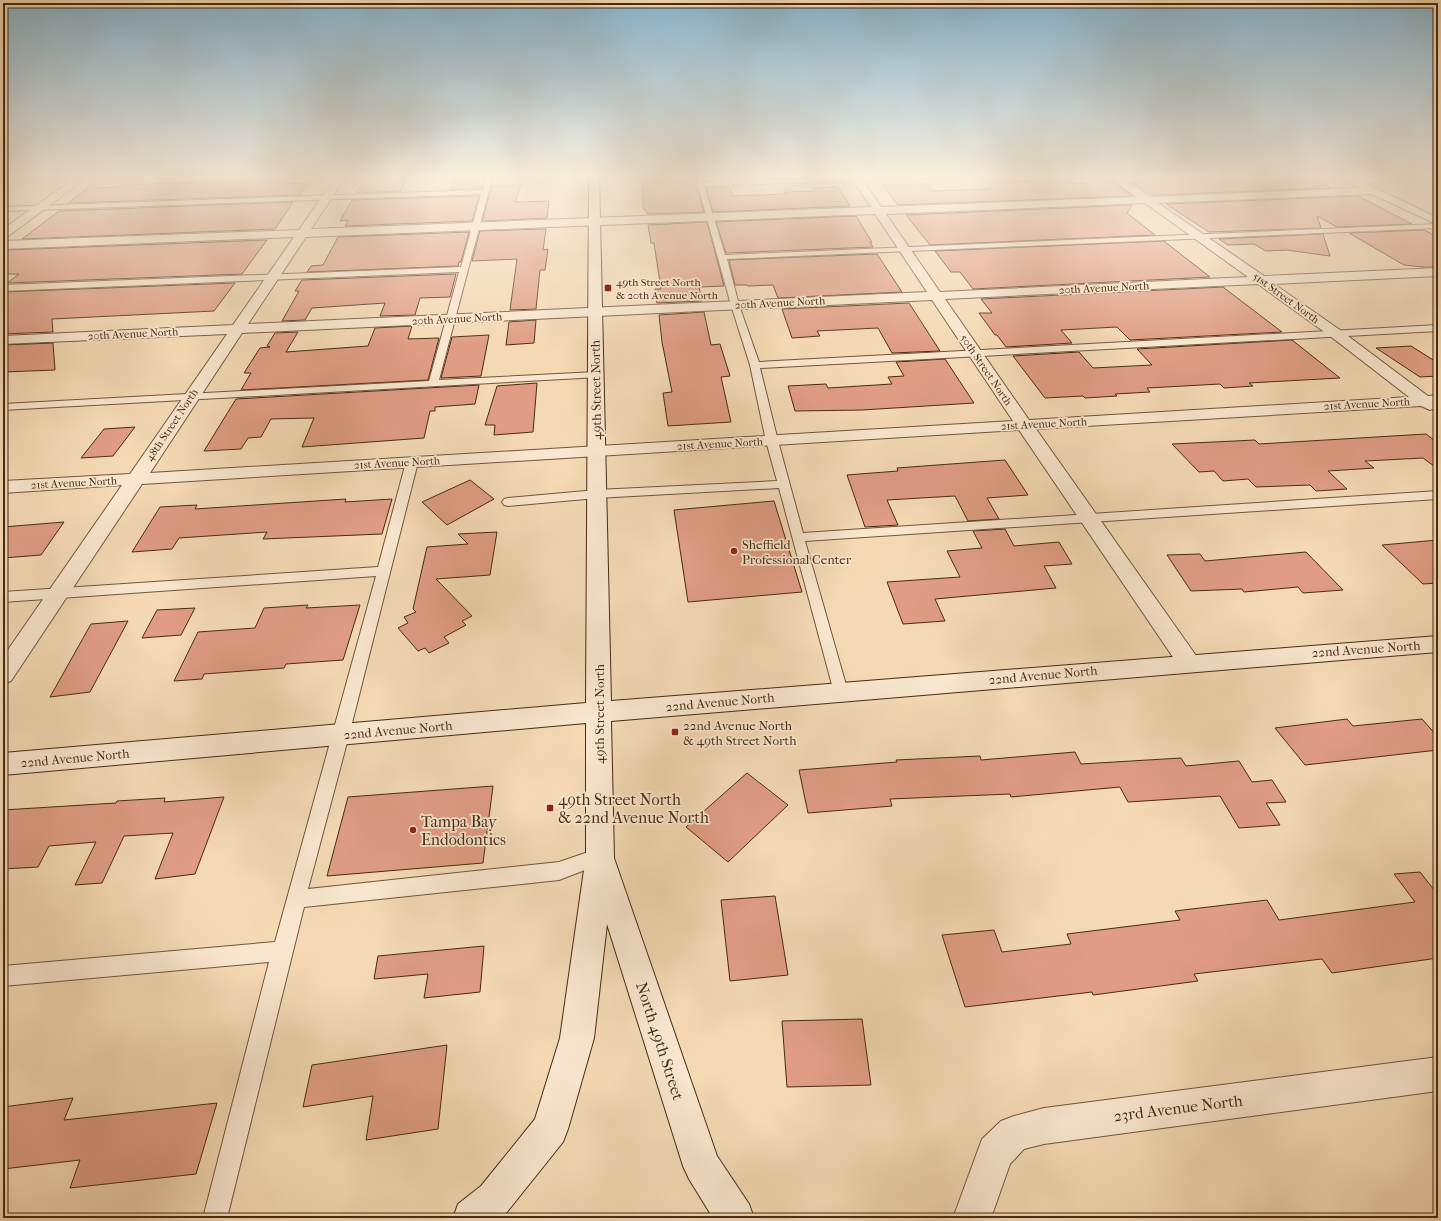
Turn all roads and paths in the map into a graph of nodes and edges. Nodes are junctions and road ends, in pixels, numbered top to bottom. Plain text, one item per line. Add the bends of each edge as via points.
1 (327, 232) edge
2 (474, 232) edge
3 (594, 232) edge
4 (714, 232) edge
5 (892, 232) edge
6 (1192, 232) edge
7 (1294, 232) edge
8 (302, 233) junction
9 (1198, 236) junction
10 (3, 245) edge
11 (904, 249) junction
12 (722, 257) junction
13 (464, 269) junction
14 (1438, 272) edge
15 (273, 277) junction
16 (1262, 281) junction
17 (3, 288) edge
18 (936, 296) junction
19 (735, 305) junction
20 (595, 312) junction
21 (450, 319) junction
22 (1438, 328) edge
23 (237, 329) junction
24 (1335, 333) junction
25 (3, 340) edge
26 (975, 353) junction
27 (754, 365) junction
28 (596, 375) junction
29 (433, 383) junction
30 (191, 398) junction
31 (1434, 404) edge
32 (3, 408) edge
33 (1024, 425) junction
34 (772, 441) junction
35 (597, 451) junction
36 (412, 462) junction
37 (136, 479) junction
38 (784, 484) junction
39 (3, 487) edge
40 (597, 494) junction
41 (1438, 494) edge
42 (508, 502) dead end
43 (1089, 519) junction
44 (798, 537) junction
45 (384, 571) junction
46 (58, 593) junction
47 (3, 597) edge
48 (1438, 644) edge
49 (1189, 663) junction
50 (3, 675) edge
51 (840, 692) junction
52 (599, 712) junction
53 (341, 735) junction
54 (3, 764) edge
55 (600, 856) junction
56 (296, 900) junction
57 (282, 951) junction
58 (3, 976) edge
59 (1438, 1074) edge
60 (215, 1218) edge
61 (472, 1218) edge
62 (735, 1218) edge
63 (972, 1218) edge

1 - 8 street
2 - 13 lane
3 - 20 street, 49th Street North
4 - 12 lane
5 - 11 street, 50th Street North
6 - 9 street, 51st Street North
7 - 9 lane
8 - 10 street
8 - 15 street, 48th Street North
9 - 11 lane
9 - 16 street, 51st Street North
11 - 12 lane
11 - 18 street, 50th Street North
12 - 19 lane
13 - 15 lane
13 - 21 lane
14 - 16 street, 20th Avenue North
15 - 17 lane
15 - 23 street, 48th Street North
16 - 18 street, 20th Avenue North
16 - 24 street, 51st Street North
18 - 19 street, 20th Avenue North
18 - 26 street, 50th Street North
19 - 20 street, 20th Avenue North
19 - 27 lane
20 - 21 street, 20th Avenue North
20 - 28 street, 49th Street North
21 - 23 street, 20th Avenue North
21 - 29 lane
22 - 24 lane
23 - 25 street, 20th Avenue North
23 - 30 street, 48th Street North
24 - 26 lane
24 - 31 street, 51st Street North
26 - 27 lane
26 - 33 street, 50th Street North
27 - 34 lane
28 - 29 lane
28 - 35 street, 49th Street North
29 - 30 lane
30 - 32 lane
30 - 37 street, 48th Street North
31 - 33 street, 21st Avenue North
33 - 34 street, 21st Avenue North
33 - 43 street, 50th Street North
34 - 35 street, 21st Avenue North
34 - 38 lane
35 - 36 street, 21st Avenue North
35 - 40 street, 49th Street North
36 - 37 street, 21st Avenue North
36 - 45 lane
37 - 39 street, 21st Avenue North
37 - 46 street, 48th Street North
38 - 40 lane
38 - 44 lane
40 - 42 lane
40 - 52 street, 49th Street North
41 - 43 lane
43 - 44 lane
43 - 49 street, 50th Street North
44 - 51 lane
45 - 46 lane
45 - 53 lane
46 - 47 lane
46 - 50 street, 48th Street North
48 - 49 street, 22nd Avenue North
49 - 51 street, 22nd Avenue North
51 - 52 street, 22nd Avenue North
52 - 53 street, 22nd Avenue North
52 - 55 street, 49th Street North
53 - 54 street, 22nd Avenue North
53 - 56 lane
55 - 56 lane via 559,871
55 - 61 street, 49th Street North via 577,1038 550,1129 494,1199
55 - 62 street, North 49th Street via 702,1166
56 - 57 lane
57 - 58 lane
57 - 60 lane
59 - 63 street, 23rd Avenue North via 1044,1126 1014,1134 995,1152

